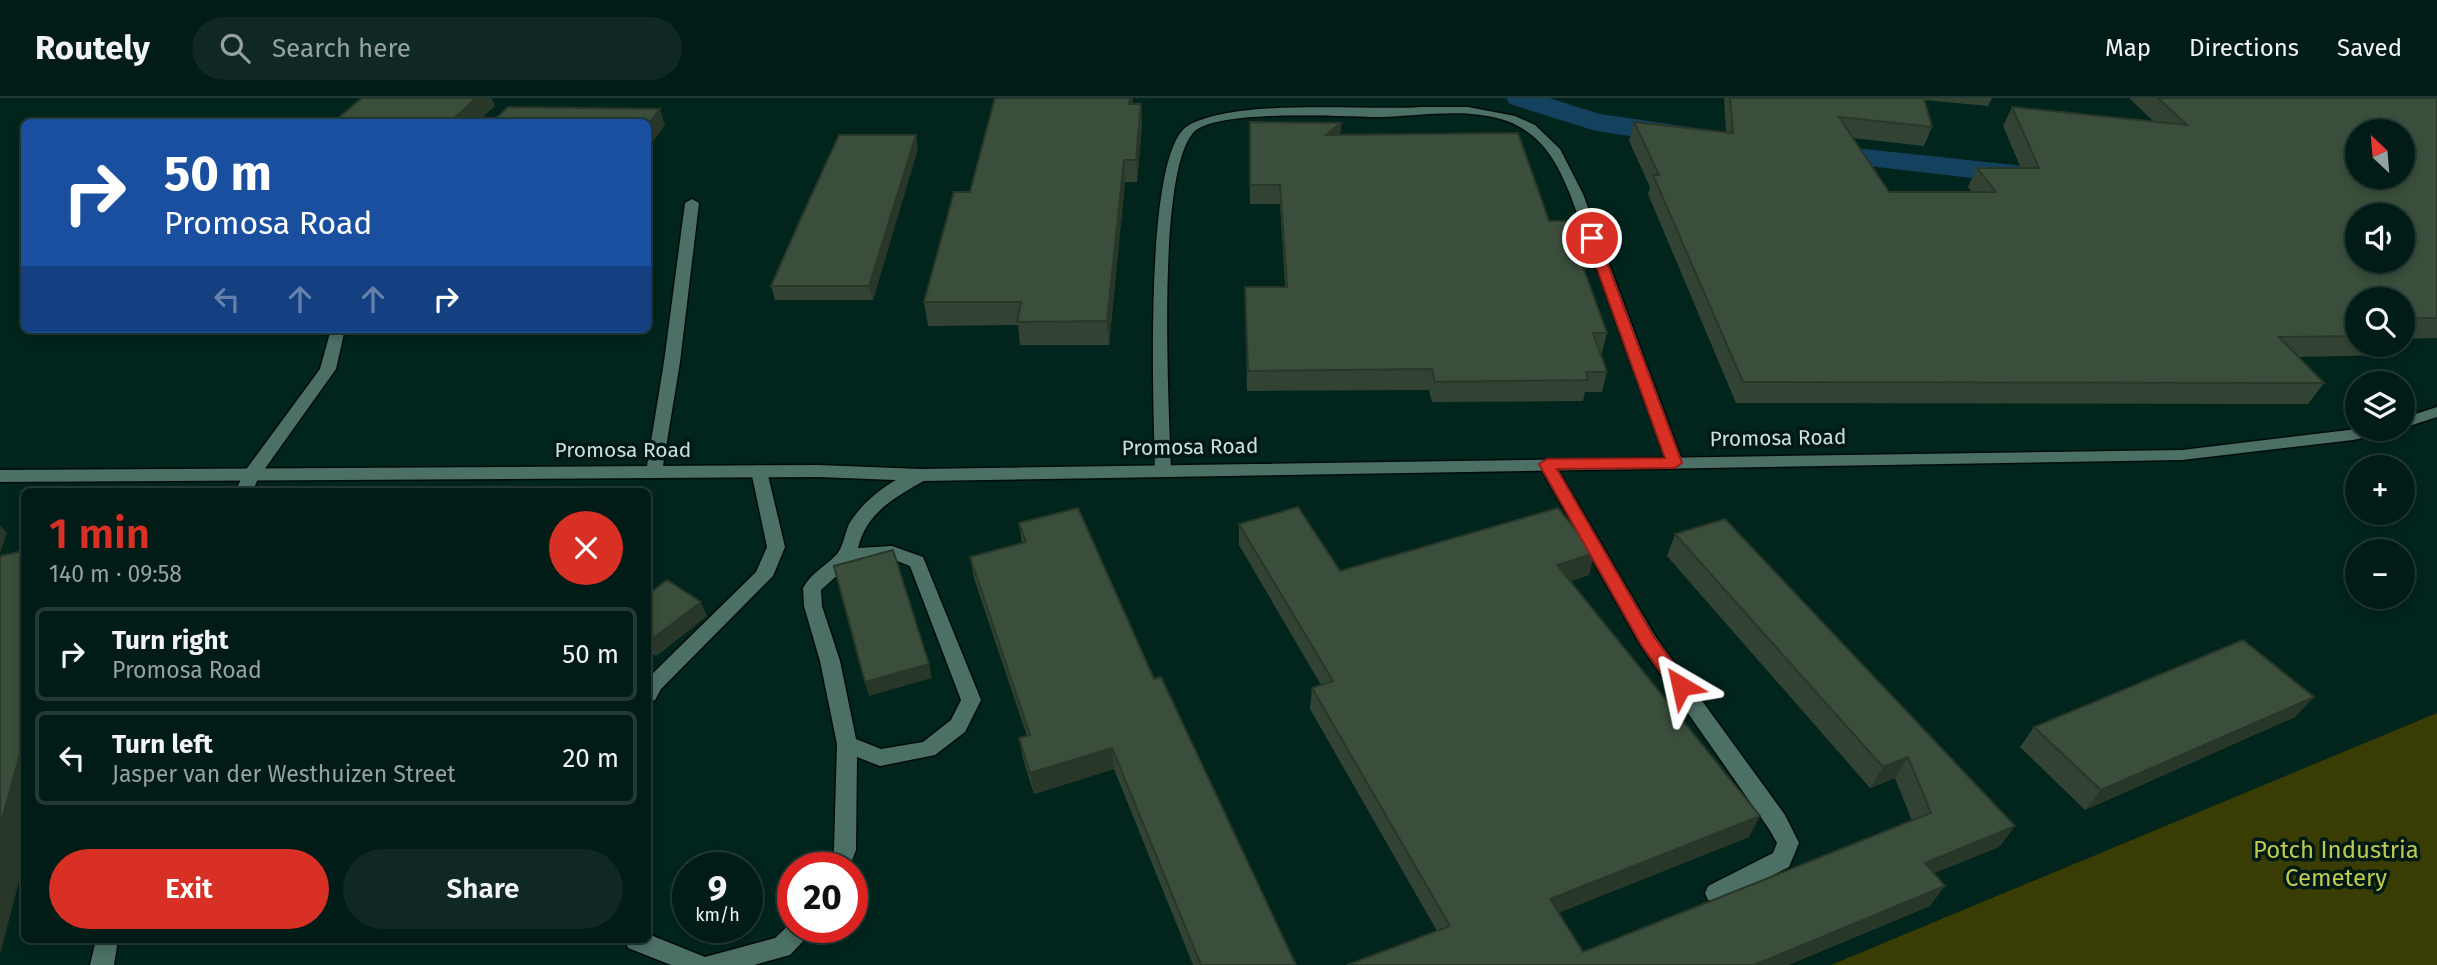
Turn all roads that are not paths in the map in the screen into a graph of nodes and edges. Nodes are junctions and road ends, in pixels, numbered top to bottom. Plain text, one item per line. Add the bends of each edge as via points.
1 (692, 203) dead end
2 (337, 333) edge
3 (2437, 412) edge
4 (2415, 419) edge
5 (2345, 436) edge
6 (1675, 463) junction
7 (1547, 464) junction
8 (1163, 470) junction
9 (760, 471) junction
10 (654, 472) junction
11 (251, 475) junction
12 (922, 475) junction
13 (0, 476) edge
14 (245, 488) edge
15 (847, 556) junction
16 (651, 689) edge
17 (847, 744) junction
18 (844, 852) edge
19 (1716, 893) dead end
20 (107, 943) edge
21 (643, 943) edge
22 (786, 943) edge
23 (103, 965) edge
24 (698, 965) edge
25 (710, 965) edge

1 - 10 street
2 - 11 street via 328,369
3 - 4 street
5 - 6 street, Promosa Road via 2182,455
6 - 7 street, Promosa Road
6 - 8 street via 1583,213 1547,141 1523,125 1484,114 1314,113 1216,118 1189,129 1175,148 1164,247
7 - 8 street, Promosa Road
7 - 19 street via 1648,641 1788,843 1781,860
8 - 12 street, Promosa Road
9 - 10 street, Promosa Road
9 - 12 street, Promosa Road
9 - 16 street via 776,547 764,576
10 - 11 street, Promosa Road
11 - 13 street, Promosa Road
11 - 14 street
12 - 15 street via 864,512 852,531
15 - 17 street via 812,588
15 - 17 street via 897,554 917,562 971,700 958,726 928,749 880,758
17 - 18 street
20 - 23 street
21 - 24 street
22 - 25 street

